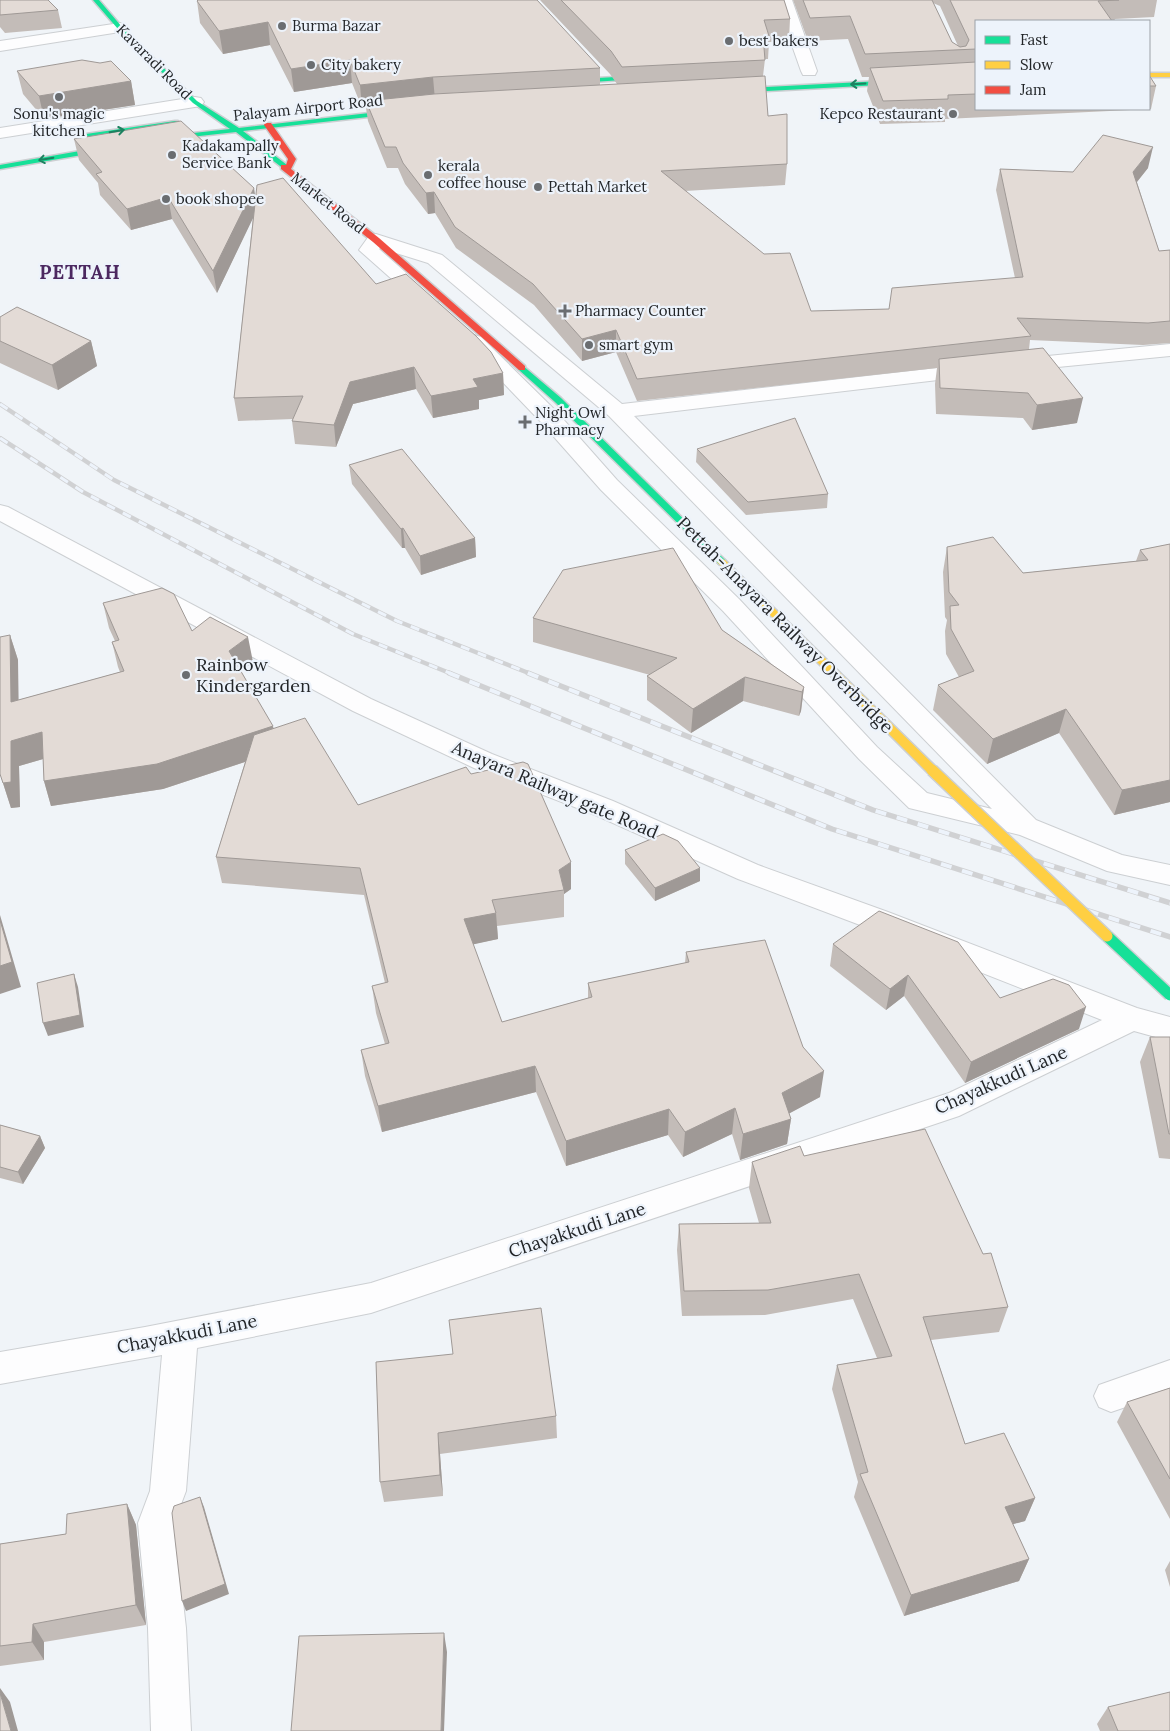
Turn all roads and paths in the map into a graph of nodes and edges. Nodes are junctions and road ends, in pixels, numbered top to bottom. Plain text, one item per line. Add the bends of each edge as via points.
1 (96, 0) edge
2 (784, 0) edge
3 (120, 28) junction
4 (0, 46) edge
5 (590, 64) edge
6 (809, 71) dead end
7 (1150, 75) edge
8 (1170, 75) edge
9 (662, 76) edge
10 (975, 78) edge
11 (603, 79) junction
12 (554, 83) edge
13 (721, 91) edge
14 (614, 96) edge
15 (195, 102) junction
16 (415, 110) edge
17 (237, 116) dead end
18 (218, 118) junction
19 (268, 125) junction
20 (236, 129) junction
21 (209, 132) junction
22 (0, 133) edge
23 (74, 138) edge
24 (147, 141) edge
25 (225, 142) dead end
26 (129, 144) edge
27 (256, 162) dead end
28 (0, 167) edge
29 (286, 170) junction
30 (376, 240) junction
31 (397, 259) joint
32 (1170, 350) edge
33 (617, 411) junction
34 (0, 512) edge
35 (1026, 827) junction
36 (1170, 875) edge
37 (1170, 995) edge
38 (1132, 1019) junction
39 (1170, 1029) edge
40 (1170, 1045) edge
41 (181, 1335) junction
42 (0, 1368) edge
43 (1170, 1376) edge
44 (1112, 1396) dead end
45 (171, 1731) edge

1 - 3 main road, Kavaradi Road
2 - 6 street
3 - 4 street
3 - 15 main road, Kavaradi Road
5 - 11 street
7 - 8 main road
9 - 11 main road
10 -> 13 main road
11 - 12 main road
11 - 14 street
15 - 18 main road, Kavaradi Road
15 - 22 street
16 - 19 main road, Palayam Airport Road
17 - 18 main road, Palayam Airport Road
18 - 20 main road, Kavaradi Road
23 -> 18 main road, Palayam Airport Road
19 - 20 main road, Palayam Airport Road
19 - 29 main road via 292,159
20 - 21 main road, Palayam Airport Road
20 - 29 main road, Market Road
21 - 24 main road, Palayam Airport Road
21 - 25 main road
26 -> 28 main road
27 - 29 main road
29 - 30 main road, Market Road
30 - 31 main road, Market Road
30 - 33 street via 435,259
30 - 35 street via 369,250 477,344 547,415 609,485 732,605 868,753 918,801
31 - 37 main road, Pettah-Anayara Railway Overbridge, bridge via 558,400 932,770
32 - 33 street
33 - 35 street
34 - 38 street, Anayara Railway gate Road via 362,705 483,761 604,808 748,872
35 - 36 street via 1117,864
38 - 39 street
38 - 40 street
38 - 41 street, Chayakkudi Lane via 959,1103 371,1298
41 - 42 street, Chayakkudi Lane
41 - 45 street via 168,1491 156,1523 167,1628
43 - 44 street

